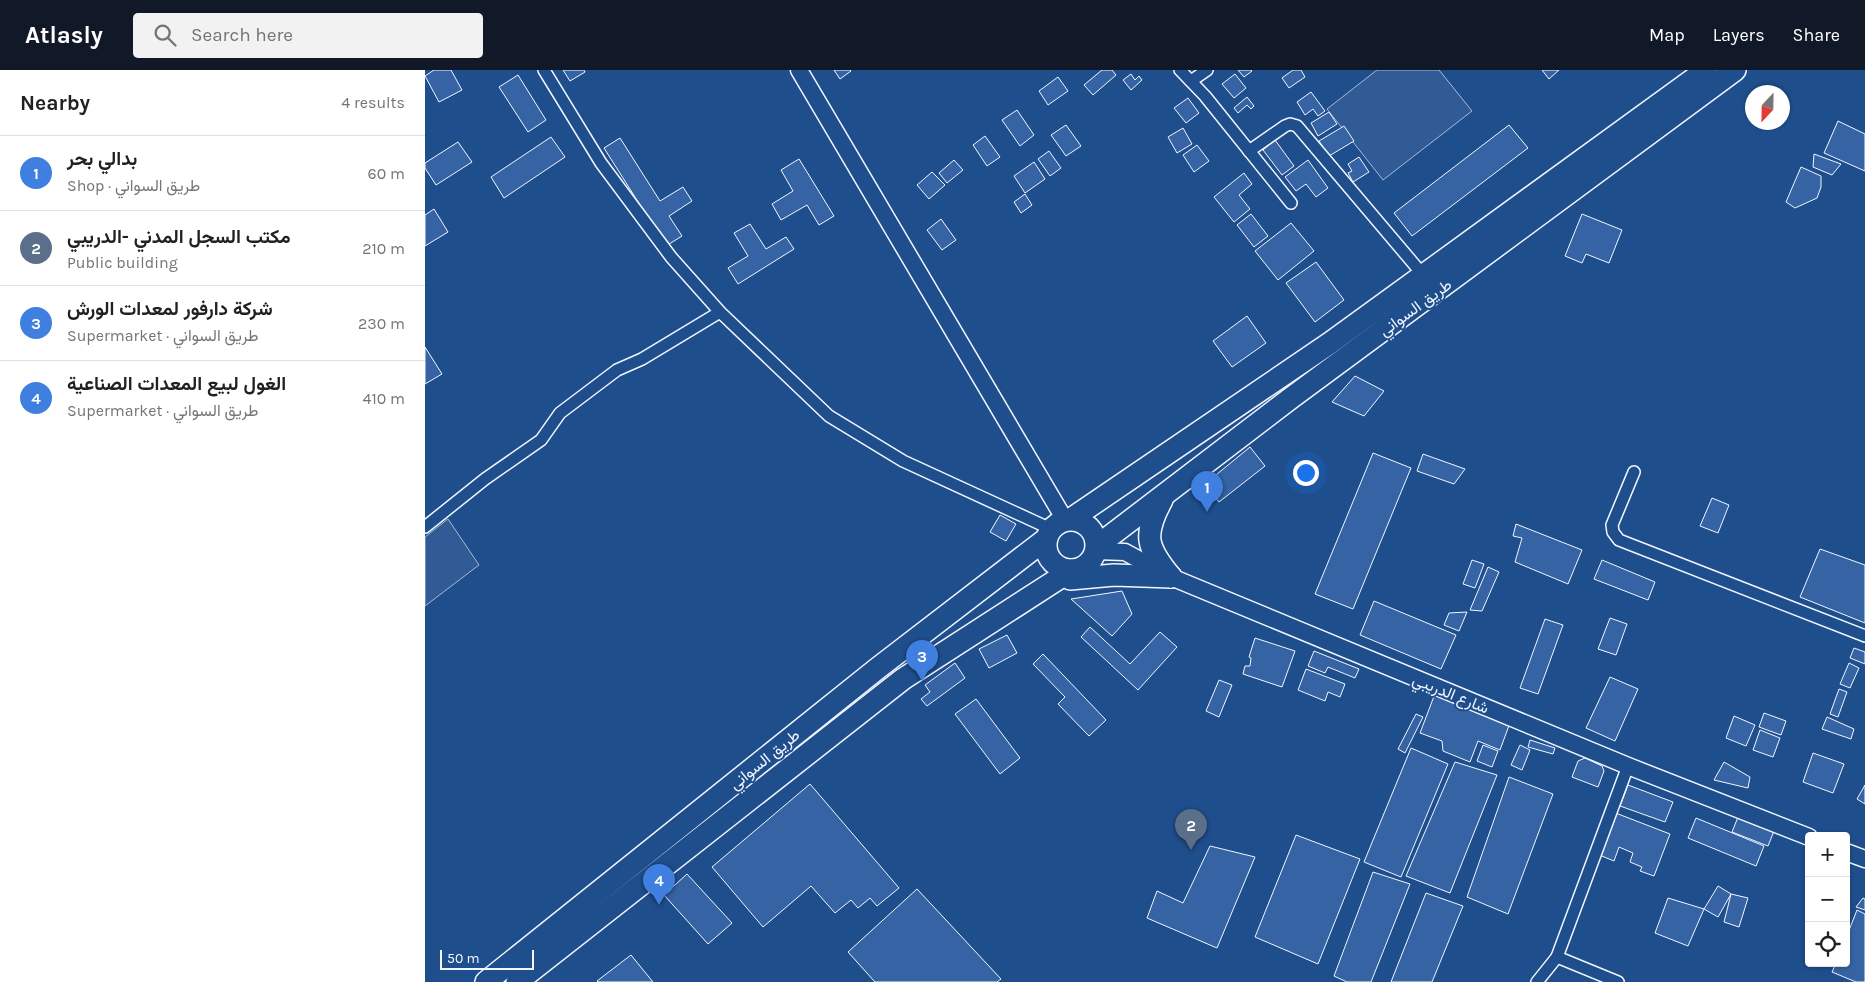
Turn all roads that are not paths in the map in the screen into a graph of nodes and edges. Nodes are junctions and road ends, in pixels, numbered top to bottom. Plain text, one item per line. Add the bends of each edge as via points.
1 (545, 70) edge
2 (799, 70) edge
3 (1180, 70) edge
4 (1207, 70) edge
5 (1706, 70) edge
6 (1735, 70) edge
7 (1191, 81) junction
8 (1249, 152) junction
9 (1291, 203) dead end
10 (1424, 276) junction
11 (720, 312) junction
12 (1634, 472) dead end
13 (1164, 497) junction
14 (425, 527) edge
15 (1058, 527) junction
16 (1096, 549) junction
17 (1072, 570) junction
18 (1171, 577) junction
19 (1054, 582) junction
20 (1865, 636) edge
21 (1628, 766) junction
22 (1805, 835) edge
23 (1850, 853) edge
24 (1865, 859) edge
25 (1557, 957) junction
26 (518, 981) edge
27 (486, 982) edge
28 (1537, 982) edge
29 (1618, 982) edge

1 - 11 street via 601,163 671,257
2 - 15 street
3 - 7 street
4 - 7 street
5 - 10 highway, طريق السواني
6 - 13 highway, طريق السواني via 1291,398
7 - 8 street
8 - 9 street
8 - 10 street via 1285,126 1297,126
10 - 15 highway, طريق السواني via 1330,344
11 - 14 street via 642,359 617,370 559,413 541,440
11 - 15 street via 829,416 903,461
12 - 20 street via 1612,525 1619,540
13 - 16 highway, طريق السواني
13 - 18 highway via 1153,517 1149,538 1156,559
15 - 16 highway via 1087,525 1095,535
15 - 17 highway via 1046,550 1051,561
15 - 27 highway, طريق السواني
16 - 17 highway via 1087,564
16 - 18 street, شارع الدريبي via 1125,552
17 - 19 highway, طريق السواني
18 - 19 highway via 1114,575
18 - 21 street, شارع الدريبي
19 - 26 highway, طريق السواني via 903,679
21 - 22 street, شارع الدريبي
21 - 25 street
23 - 24 street
25 - 28 street
25 - 29 street

